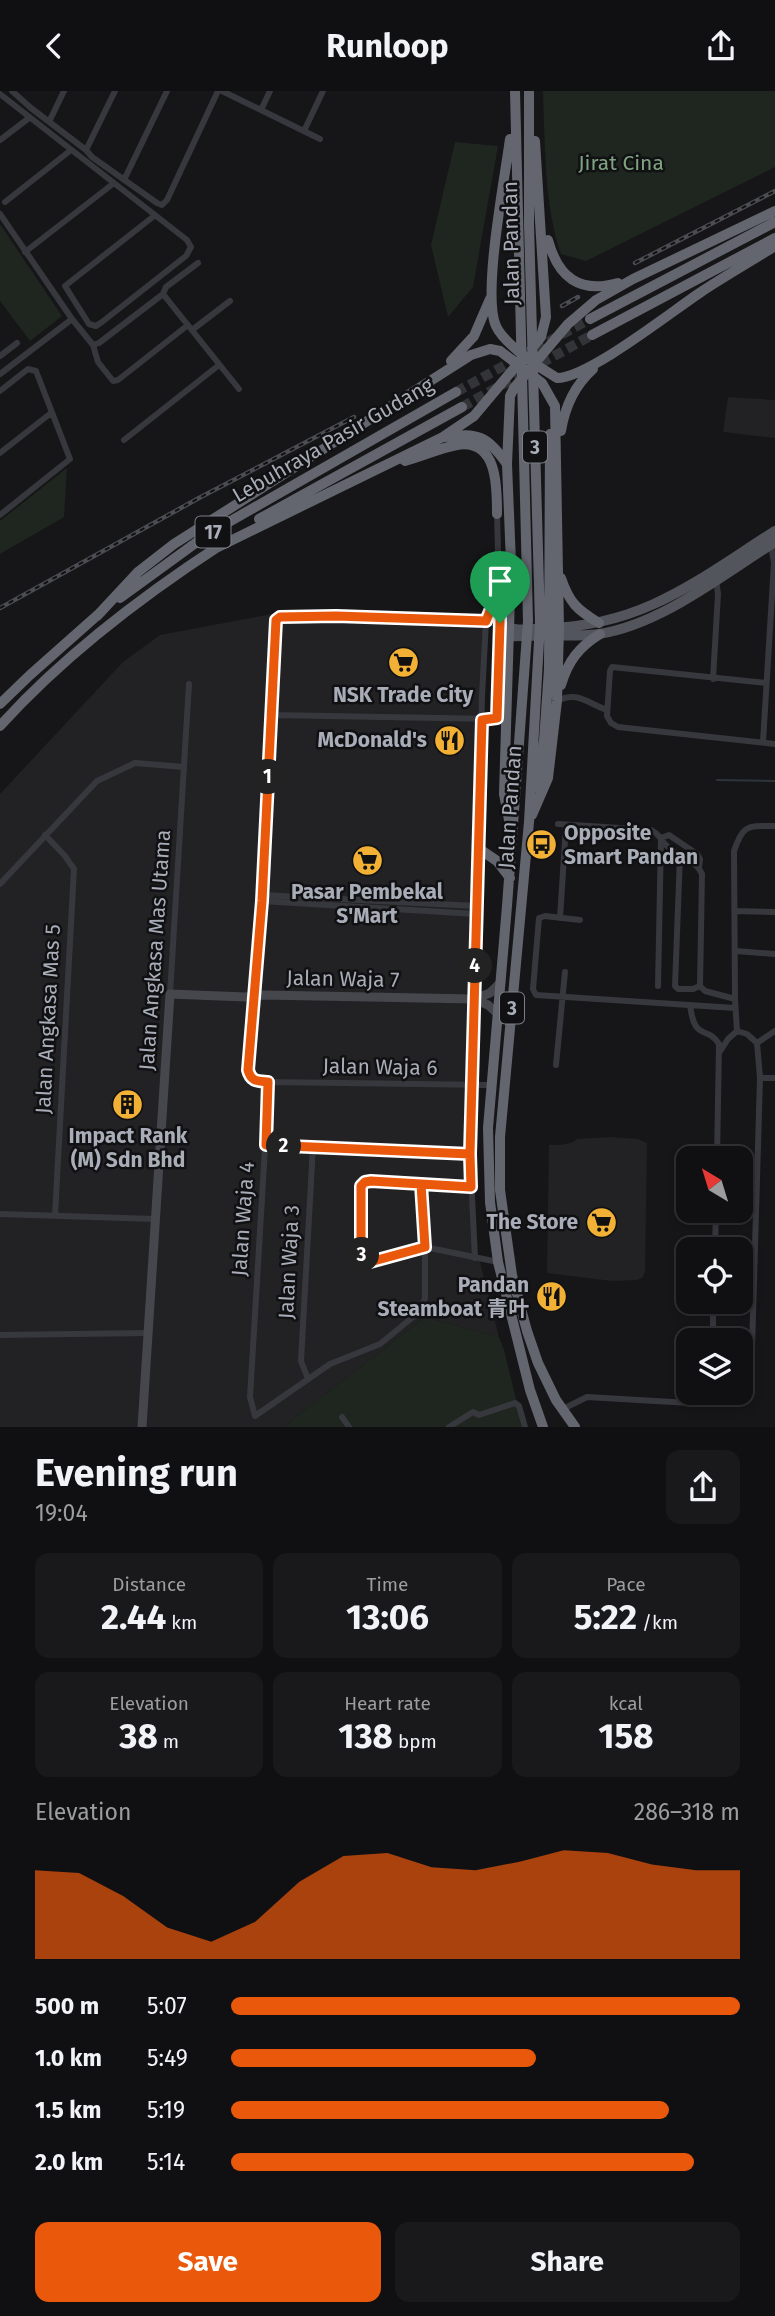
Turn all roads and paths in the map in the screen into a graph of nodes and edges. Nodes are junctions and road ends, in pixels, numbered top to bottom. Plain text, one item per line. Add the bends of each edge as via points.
1 (12, 91) edge
2 (64, 91) edge
3 (115, 91) edge
4 (167, 91) edge
5 (220, 91) edge
6 (270, 91) edge
7 (323, 91) edge
8 (515, 91) edge
9 (530, 91) edge
10 (0, 94) edge
11 (515, 105) junction
12 (261, 110) junction
13 (29, 118) junction
14 (49, 122) junction
15 (304, 131) junction
16 (320, 139) dead end
17 (0, 140) edge
18 (71, 150) junction
19 (86, 150) junction
20 (124, 180) junction
21 (114, 183) junction
22 (5, 202) dead end
23 (775, 211) edge
24 (0, 214) edge
25 (155, 216) junction
26 (541, 217) junction
27 (775, 222) edge
28 (523, 226) junction
29 (775, 238) edge
30 (775, 246) edge
31 (25, 252) junction
32 (198, 263) dead end
33 (633, 279) junction
34 (491, 293) junction
35 (163, 294) junction
36 (230, 301) dead end
37 (72, 319) junction
38 (590, 319) tunnel mouth
39 (190, 328) junction
40 (592, 335) tunnel mouth
41 (17, 343) dead end
42 (93, 345) junction
43 (526, 355) junction
44 (0, 356) edge
45 (603, 360) junction
46 (537, 363) junction
47 (518, 364) junction
48 (219, 365) junction
49 (528, 372) junction
50 (0, 375) edge
51 (239, 389) dead end
52 (0, 391) edge
53 (456, 392) tunnel mouth
54 (462, 407) tunnel mouth
55 (51, 413) junction
56 (363, 423) junction
57 (443, 437) junction
58 (124, 440) dead end
59 (554, 451) junction
60 (0, 453) edge
61 (390, 462) junction
62 (507, 464) junction
63 (498, 514) joint
64 (0, 515) edge
65 (775, 531) edge
66 (773, 543) edge
67 (218, 547) junction
68 (774, 563) edge
69 (558, 569) junction
70 (716, 579) junction
71 (498, 589) junction
72 (490, 611) junction
73 (97, 616) junction
74 (500, 619) junction
75 (486, 621) junction
76 (600, 628) junction
77 (559, 632) junction
78 (500, 647) junction
79 (544, 669) junction
80 (713, 679) junction
81 (766, 683) junction
82 (190, 684) dead end
83 (557, 698) junction
84 (0, 704) edge
85 (607, 713) junction
86 (271, 715) junction
87 (482, 720) junction
88 (0, 726) edge
89 (763, 742) junction
90 (775, 744) edge
91 (184, 767) junction
92 (529, 822) junction
93 (558, 824) dead end
94 (566, 825) junction
95 (775, 827) edge
96 (45, 835) junction
97 (513, 838) junction
98 (662, 838) junction
99 (478, 848) junction
100 (680, 855) junction
101 (699, 868) junction
102 (510, 878) junction
103 (0, 884) edge
104 (262, 898) junction
105 (476, 910) junction
106 (735, 911) junction
107 (775, 912) edge
108 (560, 918) junction
109 (580, 920) dead end
110 (661, 920) junction
111 (678, 921) junction
112 (736, 951) junction
113 (775, 954) edge
114 (565, 972) dead end
115 (501, 982) junction
116 (658, 986) dead end
117 (700, 986) junction
118 (170, 994) junction
119 (253, 996) junction
120 (564, 997) junction
121 (474, 999) junction
122 (735, 999) junction
123 (690, 1005) junction
124 (735, 1008) junction
125 (498, 1014) junction
126 (737, 1031) junction
127 (775, 1031) edge
128 (757, 1042) junction
129 (719, 1053) junction
130 (556, 1065) dead end
131 (760, 1079) junction
132 (775, 1079) edge
133 (268, 1082) junction
134 (473, 1085) junction
135 (491, 1085) junction
136 (266, 1145) junction
137 (313, 1146) junction
138 (717, 1146) edge
139 (470, 1154) junction
140 (421, 1184) junction
141 (471, 1187) junction
142 (0, 1214) edge
143 (55, 1215) junction
144 (155, 1219) junction
145 (425, 1247) junction
146 (475, 1258) junction
147 (498, 1262) junction
148 (753, 1328) edge
149 (148, 1333) junction
150 (0, 1335) edge
151 (308, 1379) junction
152 (676, 1402) edge
153 (563, 1409) junction
154 (342, 1417) dead end
155 (142, 1427) edge
156 (349, 1427) edge
157 (449, 1427) edge
158 (525, 1427) edge
159 (543, 1427) edge
160 (575, 1427) edge

1 - 14 street
2 - 14 street
3 - 19 street
4 - 20 street
5 - 12 street
5 - 20 street via 164,203
6 - 12 street
7 - 15 street
8 - 11 highway, Jalan Pandan / 3
9 - 26 highway
9 - 28 highway, Jalan Pandan / 3
10 - 13 street
11 - 28 highway, Jalan Pandan / 3
11 - 34 highway
12 - 15 street
13 - 17 street
13 - 18 street
14 - 19 street
15 - 16 street
18 - 21 street
18 - 22 street
19 - 20 street
21 - 25 street
21 - 31 street
23 - 33 highway
24 - 31 street
25 - 25 street via 65,288 89,324 96,326 186,256 191,247 187,240
26 - 33 highway via 553,259 569,279 600,286
26 - 43 highway via 546,317 541,337
27 - 38 highway
28 - 79 highway, Jalan Pandan / 3
28 - 97 highway, Jalan Pandan / 3 via 528,621
29 - 40 highway
30 - 45 highway
31 - 37 street
32 - 35 street
33 - 46 highway via 578,314
34 - 43 highway via 496,325
34 - 56 highway via 481,324 459,355
35 - 39 street
35 - 42 street
36 - 39 street
37 - 42 street
37 - 50 street
39 - 42 street via 113,381 100,365
39 - 48 street
41 - 44 street
43 - 46 highway
43 - 47 highway
45 - 46 highway via 565,378 557,378
45 - 59 highway via 576,387
46 - 49 highway
47 - 49 highway
47 - 56 highway via 499,351 471,355
47 - 57 highway via 474,416
48 - 51 street
48 - 58 street
49 - 59 highway via 547,390 555,406
49 - 62 highway via 508,404
52 - 55 street via 32,369
53 - 73 highway, Lebuhraya Pasir Gudang / 17 via 208,534
54 - 67 highway, Lebuhraya Pasir Gudang / 17 via 270,512
55 - 60 street
55 - 64 street via 69,460
56 - 73 highway via 174,544 138,572
57 - 61 highway
57 - 62 highway via 470,433 488,442
59 - 69 highway
59 - 79 highway
61 - 63 highway via 457,445 478,448 495,473
61 - 67 highway
62 - 97 highway via 511,563 504,794
63 - 71 street
65 - 76 main road via 670,597
66 - 68 street
66 - 70 main road
67 - 88 highway, Lebuhraya Pasir Gudang / 17 via 124,612 35,689
68 - 81 street
69 - 76 highway via 567,596
69 - 77 highway
70 - 76 main road via 656,615
70 - 80 street
71 - 72 street
71 - 74 street
72 - 74 street via 495,609
72 - 75 street
73 - 84 highway, Lebuhraya Pasir Gudang / 17
74 - 75 street
74 - 77 main road via 514,630
74 - 78 street
75 - 86 street via 280,617 276,619
75 - 87 street
76 - 77 main road
76 - 83 highway via 571,659
77 - 78 main road via 508,637
77 - 83 highway
78 - 87 street via 497,718
79 - 92 highway, Jalan Pandan / 3
80 - 81 street
80 - 85 street via 612,667
81 - 89 street
82 - 91 street, Jalan Angkasa Mas Utama
83 - 85 street via 575,696
83 - 92 highway via 548,778
85 - 89 street via 618,727
86 - 87 street
86 - 104 street
87 - 99 street
89 - 90 street
91 - 96 street via 125,766 97,781
91 - 118 street, Jalan Angkasa Mas Utama
92 - 153 highway, Jalan Pandan / 3 via 500,1137 500,1190 512,1275 527,1331
93 - 94 street
94 - 98 street via 651,830
94 - 108 street
95 - 106 street via 745,828 739,835 734,851
96 - 103 street
96 - 143 street, Jalan Angkasa Mas 5 via 74,869
97 - 102 highway, Jalan Pandan / 3
98 - 100 street via 664,845
98 - 101 street via 669,835 697,854
98 - 110 street
99 - 102 highway via 497,861
99 - 105 street
100 - 101 street
100 - 111 street
101 - 117 street
102 - 115 highway, Jalan Pandan / 3
104 - 105 street
104 - 119 street
105 - 121 street
106 - 107 street
106 - 112 street
108 - 109 street
108 - 120 street via 539,918 533,989 536,995
110 - 111 street
110 - 116 street
111 - 117 street via 675,987
112 - 113 street
112 - 122 street
114 - 120 street
115 - 121 street
115 - 125 highway, Jalan Pandan / 3
117 - 122 street
118 - 119 street, Jalan Waja 7
118 - 144 street, Jalan Angkasa Mas Utama
119 - 121 street, Jalan Waja 7
119 - 133 street via 249,1077
120 - 123 street
120 - 130 street
121 - 125 street
121 - 134 street
122 - 124 street
123 - 124 street
123 - 129 street via 693,1024 716,1039
124 - 126 street
125 - 135 highway, Jalan Pandan / 3
126 - 128 street
126 - 129 street
127 - 128 street
128 - 131 street
129 - 138 street
131 - 132 street
131 - 148 street
133 - 134 street, Jalan Waja 6
133 - 136 street, Jalan Waja 4
134 - 135 street, Jalan Waja 6
134 - 139 street
135 - 147 highway, Jalan Pandan / 3 via 490,1202
136 - 137 street
136 - 151 street, Jalan Waja 4 via 250,1397 255,1416
137 - 139 street
137 - 151 street, Jalan Waja 3 via 302,1361
139 - 141 street
140 - 141 street
140 - 145 street
140 - 145 street via 365,1182 361,1186 361,1255 370,1262
141 - 146 street
142 - 143 street
143 - 144 street
144 - 149 street, Jalan Angkasa Mas Utama
145 - 146 street
145 - 151 street via 425,1298 419,1312 380,1344 330,1364
146 - 147 street
147 - 159 highway, Jalan Pandan / 3
149 - 150 street
149 - 155 street, Jalan Angkasa Mas Utama
152 - 153 street via 587,1397
153 - 160 highway, Jalan Pandan / 3
154 - 156 street
157 - 158 street via 473,1412 479,1415 515,1403

